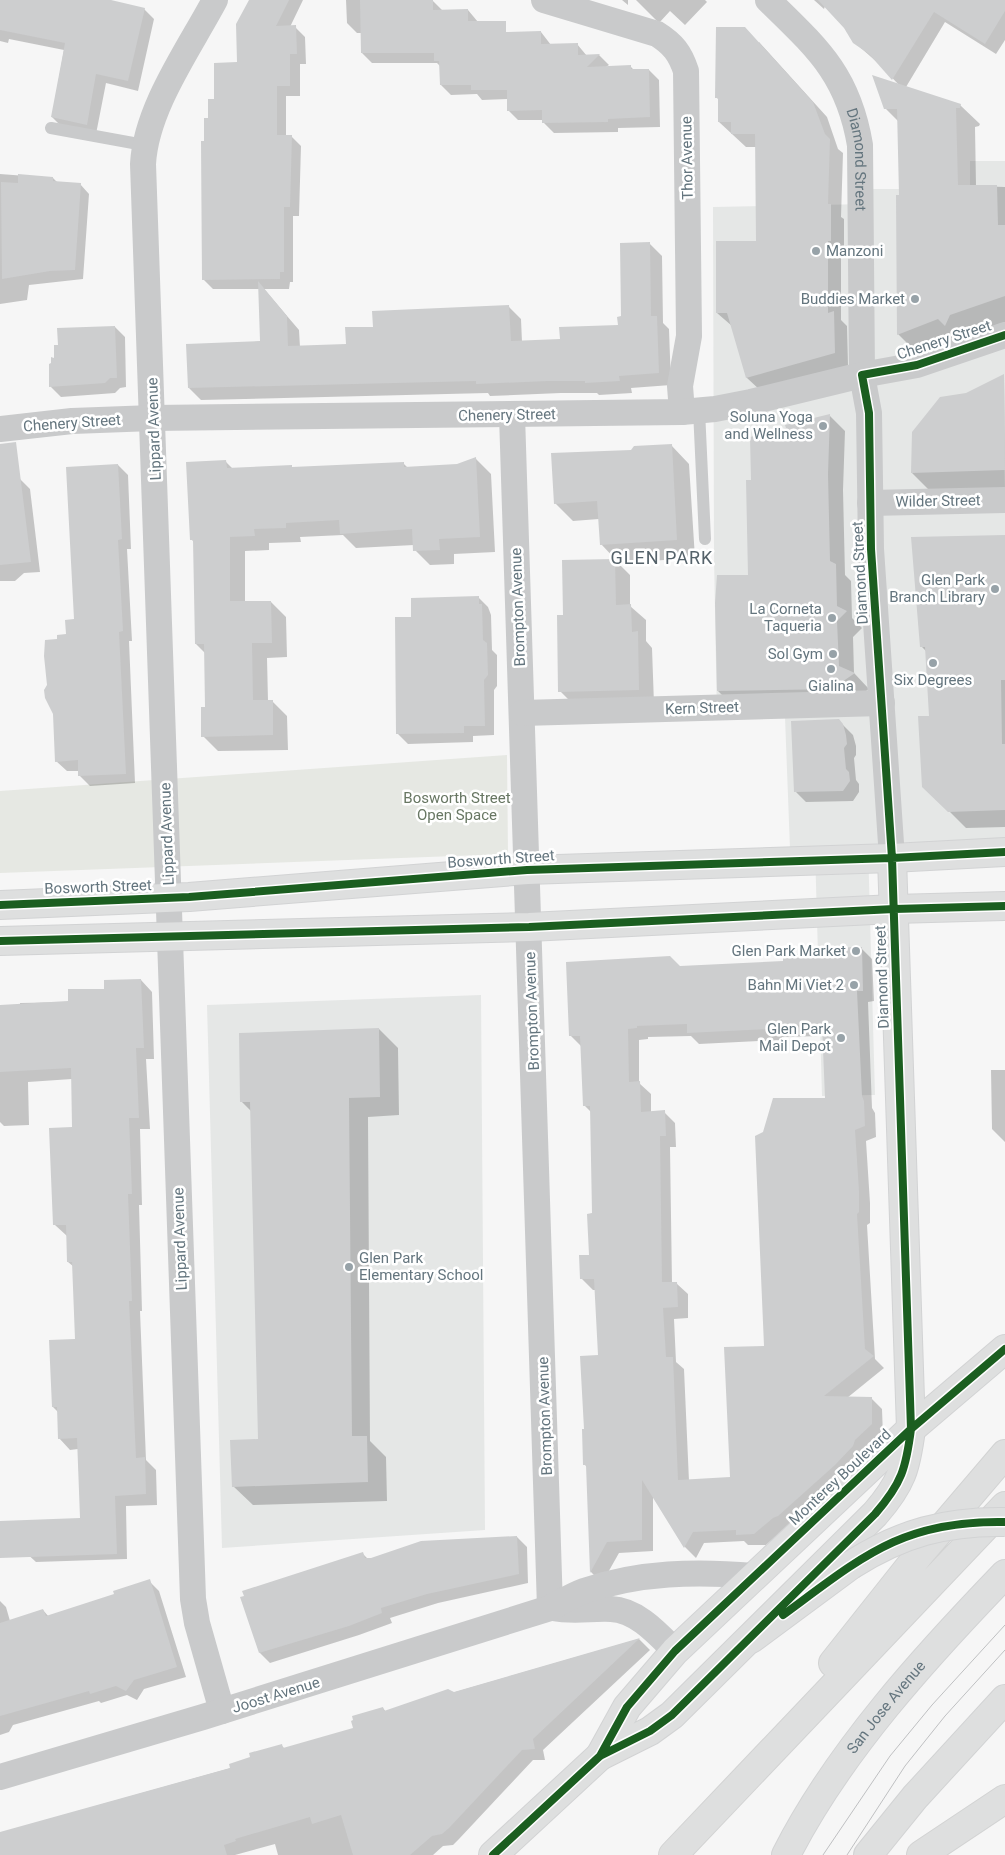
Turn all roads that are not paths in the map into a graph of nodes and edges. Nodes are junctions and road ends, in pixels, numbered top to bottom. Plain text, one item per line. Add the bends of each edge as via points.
1 (215, 0) edge
2 (544, 0) edge
3 (768, 0) edge
4 (51, 128) dead end
5 (144, 145) junction
6 (1005, 335) edge
7 (862, 375) junction
8 (691, 411) junction
9 (512, 415) junction
10 (153, 418) junction
11 (0, 429) edge
12 (1005, 500) edge
13 (870, 503) junction
14 (705, 539) dead end
15 (882, 703) junction
16 (522, 713) junction
17 (1005, 852) edge
18 (892, 858) junction
19 (527, 870) junction
20 (170, 898) junction
21 (0, 905) edge
22 (1005, 906) edge
23 (894, 909) junction
24 (529, 927) junction
25 (170, 937) junction
26 (0, 941) edge
27 (1005, 1348) edge
28 (911, 1428) junction
29 (1005, 1454) edge
30 (1005, 1506) edge
31 (1005, 1522) edge
32 (1005, 1574) edge
33 (754, 1576) junction
34 (550, 1608) junction
35 (751, 1639) junction
36 (674, 1651) junction
37 (1005, 1699) edge
38 (222, 1711) junction
39 (600, 1756) junction
40 (753, 1770) junction
41 (0, 1776) edge
42 (1005, 1799) edge
43 (493, 1855) edge
44 (673, 1855) edge
45 (786, 1855) edge
46 (868, 1855) edge
47 (921, 1855) edge

1 - 5 street, Lippard Avenue via 156,110
2 - 8 street, Thor Avenue via 657,34 672,42 680,54 686,71 689,336 680,386
3 - 7 street, Diamond Street via 822,56 848,96 856,120 860,145
4 - 5 lane
5 - 10 street, Lippard Avenue
6 - 7 street, Chenery Street via 916,365
7 - 8 street, Chenery Street via 751,402
7 - 13 street, Diamond Street via 869,413
8 - 9 street, Chenery Street
8 - 14 lane
9 - 10 street, Chenery Street
9 - 16 street, Brompton Avenue
10 - 11 street, Chenery Street via 72,421
10 - 20 street, Lippard Avenue
12 - 13 street, Wilder Street
13 - 15 street, Diamond Street
15 - 16 street, Kern Street
15 - 18 street, Diamond Street
16 - 19 street, Brompton Avenue
17 - 18 main road, Bosworth Street
18 - 19 main road, Bosworth Street
18 - 23 main road, Diamond Street
19 - 20 main road, Bosworth Street
19 - 24 street, Brompton Avenue
20 - 21 main road, Bosworth Street
20 - 25 street, Lippard Avenue
22 - 23 main road
23 - 24 main road
23 - 28 main road, Diamond Street
24 - 25 main road
24 - 34 street, Brompton Avenue
25 - 26 main road
25 - 38 street, Lippard Avenue via 193,1599
27 - 28 main road
28 - 33 main road, Monterey Boulevard
28 - 35 main road, Monterey Boulevard via 905,1468 894,1493
29 - 40 main road via 863,1624
30 - 40 main road
31 - 35 main road, bridge via 937,1527 878,1548
32 - 45 main road, San Jose Avenue via 862,1736 798,1831
33 - 34 street, Joost Avenue via 682,1572 641,1578 584,1591
33 - 36 main road, Monterey Boulevard
34 - 36 street, Joost Avenue via 625,1612 655,1631
34 - 38 street, Joost Avenue
35 - 39 main road, Monterey Boulevard via 672,1715
36 - 39 main road, Monterey Boulevard via 627,1707
37 - 46 main road via 915,1797
38 - 41 street, Joost Avenue
39 - 43 main road, Monterey Boulevard
40 - 44 main road
42 - 47 main road

